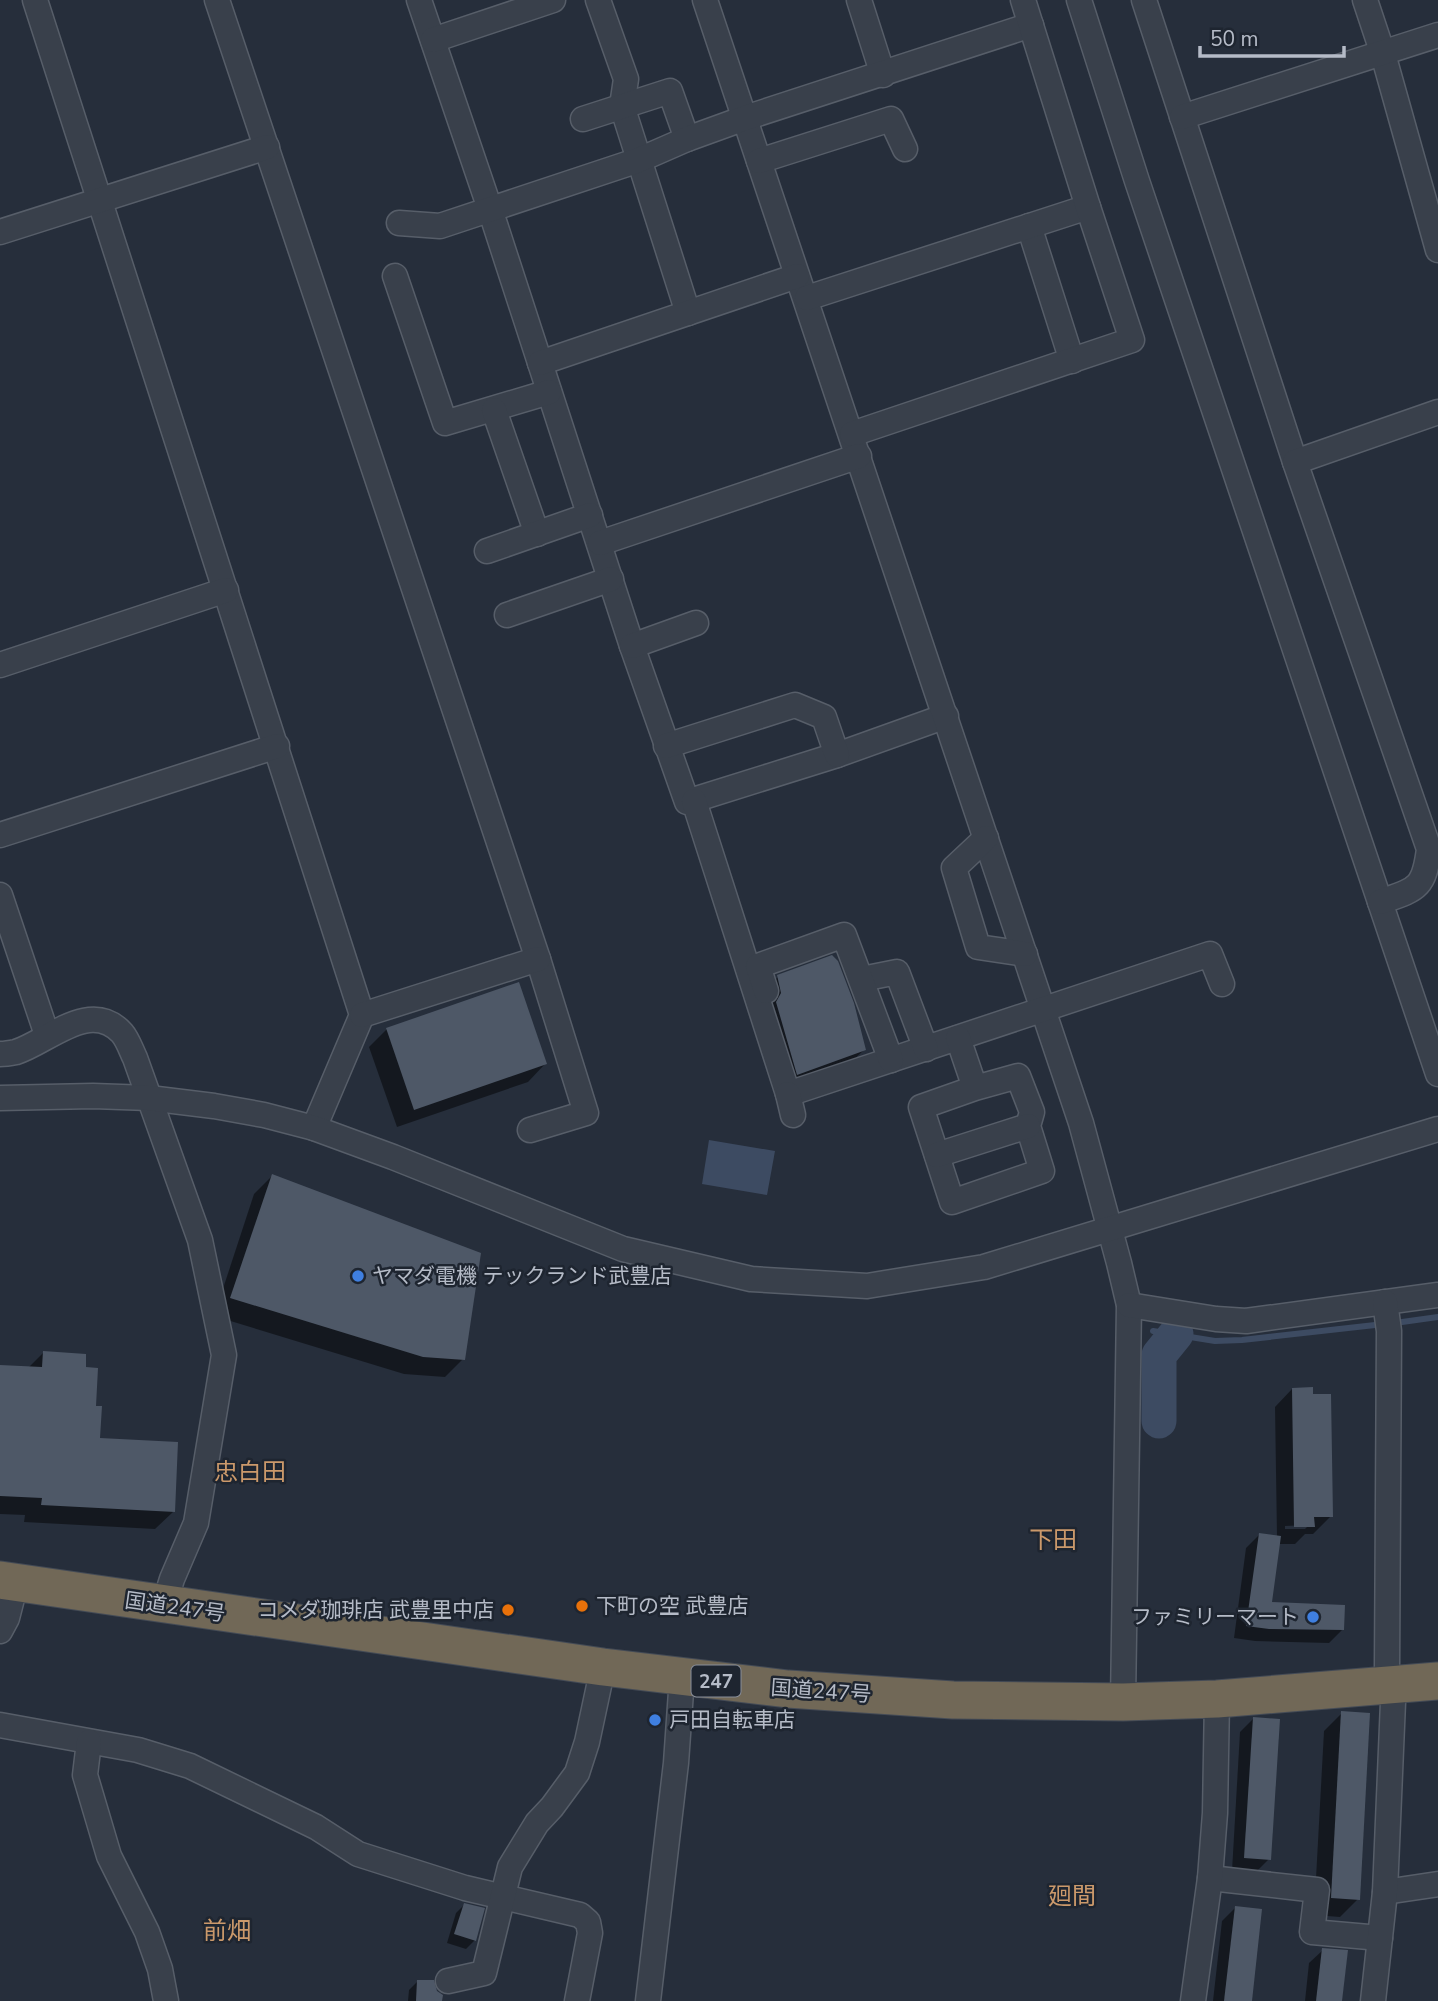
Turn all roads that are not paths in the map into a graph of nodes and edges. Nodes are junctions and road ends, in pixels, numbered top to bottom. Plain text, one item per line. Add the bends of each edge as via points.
1 (35, 0) edge
2 (217, 0) edge
3 (419, 0) edge
4 (553, 0) edge
5 (598, 0) edge
6 (705, 0) edge
7 (859, 0) edge
8 (1023, 0) edge
9 (1079, 0) edge
10 (1144, 0) edge
11 (1365, 0) edge
12 (1031, 25) junction
13 (1438, 35) edge
14 (433, 40) junction
15 (1383, 54) junction
16 (883, 75) junction
17 (622, 106) junction
18 (1182, 117) junction
19 (745, 118) junction
20 (583, 119) dead end
21 (687, 139) junction
22 (267, 147) junction
23 (905, 149) dead end
24 (639, 160) junction
25 (760, 161) junction
26 (100, 200) junction
27 (1088, 207) junction
28 (490, 209) junction
29 (399, 223) dead end
30 (1029, 226) junction
31 (0, 232) edge
32 (1438, 250) edge
33 (395, 276) dead end
34 (802, 287) junction
35 (688, 313) junction
36 (1072, 360) junction
37 (540, 363) junction
38 (549, 392) junction
39 (494, 410) junction
40 (1438, 412) edge
41 (856, 445) junction
42 (1295, 462) junction
43 (590, 515) junction
44 (537, 534) junction
45 (600, 542) junction
46 (487, 551) dead end
47 (611, 579) junction
48 (226, 590) junction
49 (507, 615) dead end
50 (696, 623) dead end
51 (632, 646) junction
52 (0, 665) edge
53 (946, 716) junction
54 (276, 746) junction
55 (666, 746) junction
56 (837, 755) junction
57 (694, 800) junction
58 (0, 835) edge
59 (986, 838) junction
60 (0, 895) edge
61 (1380, 902) junction
62 (1026, 954) junction
63 (538, 959) junction
64 (862, 979) junction
65 (1222, 984) dead end
66 (1044, 1010) junction
67 (362, 1015) junction
68 (47, 1035) junction
69 (958, 1038) junction
70 (926, 1049) junction
71 (0, 1054) edge
72 (891, 1060) junction
73 (1438, 1074) edge
74 (975, 1088) junction
75 (791, 1094) junction
76 (0, 1098) edge
77 (149, 1098) junction
78 (1028, 1126) junction
79 (314, 1128) junction
80 (1438, 1129) edge
81 (530, 1130) dead end
82 (937, 1155) junction
83 (1110, 1229) junction
84 (1438, 1295) edge
85 (1129, 1305) junction
86 (1387, 1315) junction
87 (8, 1581) edge
88 (164, 1605) junction
89 (0, 1631) edge
90 (603, 1667) junction
91 (682, 1676) junction
92 (1438, 1681) edge
93 (1390, 1684) junction
94 (1217, 1699) junction
95 (1123, 1702) junction
96 (0, 1725) edge
97 (89, 1742) junction
98 (1210, 1878) junction
99 (1438, 1884) edge
100 (1385, 1892) junction
101 (503, 1897) junction
102 (1380, 1938) junction
103 (448, 1982) dead end
104 (166, 2001) edge
105 (577, 2001) edge
106 (648, 2001) edge
107 (1193, 2001) edge
108 (1373, 2001) edge

1 - 26 street
2 - 22 street
3 - 14 street
4 - 14 street
5 - 17 street via 625,79
6 - 19 street
7 - 16 street
8 - 12 street
9 - 61 street
10 - 18 street
11 - 15 street
12 - 16 street
12 - 27 street
13 - 15 street
14 - 28 street
15 - 18 street
15 - 32 street
16 - 19 street
17 - 20 street
17 - 21 street via 670,90
17 - 24 street
18 - 42 street
19 - 21 street
19 - 25 street
21 - 24 street
22 - 26 street
22 - 63 street
23 - 25 street via 891,119
24 - 28 street
24 - 35 street
25 - 34 street
26 - 31 street
26 - 48 street
27 - 30 street
27 - 36 street via 1132,340
28 - 29 street via 440,226
28 - 37 street
30 - 34 street
30 - 36 street
33 - 39 street via 446,422
34 - 35 street
34 - 41 street
35 - 37 street
36 - 41 street
37 - 38 street
38 - 39 street
38 - 43 street
39 - 44 street
40 - 42 street
41 - 45 street
41 - 53 street
42 - 61 street via 1429,849 1426,876 1409,891
43 - 44 street
43 - 45 street
44 - 46 street
45 - 47 street
47 - 49 street
47 - 51 street
48 - 52 street
48 - 54 street
50 - 51 street
51 - 55 street
53 - 56 street
53 - 59 street
54 - 58 street
54 - 67 street
55 - 56 street via 795,705 824,716
55 - 57 street via 688,802
56 - 57 street
57 - 75 street
59 - 62 street
59 - 62 street via 954,868 978,947
60 - 68 street
61 - 73 street
62 - 66 street
63 - 67 street
63 - 81 street via 586,1113
64 - 70 street via 897,972
64 - 72 street
64 - 75 street via 844,935 758,966
65 - 66 street via 1210,954
66 - 69 street
66 - 83 street
67 - 79 street
68 - 71 street via 18,1052
68 - 77 street via 86,1021 107,1022 123,1034
69 - 70 street
69 - 74 street
70 - 72 street
72 - 75 street
74 - 78 street via 1018,1076 1032,1112
74 - 82 street via 921,1107
76 - 77 street
77 - 79 street via 226,1108
77 - 88 street via 200,1240 224,1355 196,1522
78 - 82 street
78 - 82 street via 1042,1171 952,1202
79 - 83 street via 623,1249 751,1279 867,1286 984,1267
80 - 83 street
83 - 85 street
84 - 86 street
85 - 86 street via 1233,1321
85 - 95 street
86 - 93 street
87 - 88 highway, 国道247号 / 247
87 - 89 street via 14,1598
88 - 90 highway, 国道247号 / 247
90 - 91 highway, 国道247号 / 247
90 - 101 street via 577,1773 509,1867
91 - 95 highway, 国道247号 / 247 via 788,1689 953,1700
91 - 106 street
92 - 93 highway, 国道247号 / 247
93 - 94 highway, 国道247号 / 247
93 - 100 street
94 - 95 highway, 国道247号 / 247
94 - 98 street
96 - 97 street
97 - 101 street via 138,1750 190,1766 316,1827 358,1854
97 - 104 street via 85,1775 109,1856 147,1932
98 - 102 street via 1317,1889 1312,1932
98 - 107 street
99 - 100 street
100 - 102 street
101 - 103 street via 484,1973
101 - 105 street via 580,1915 588,1922
102 - 108 street

